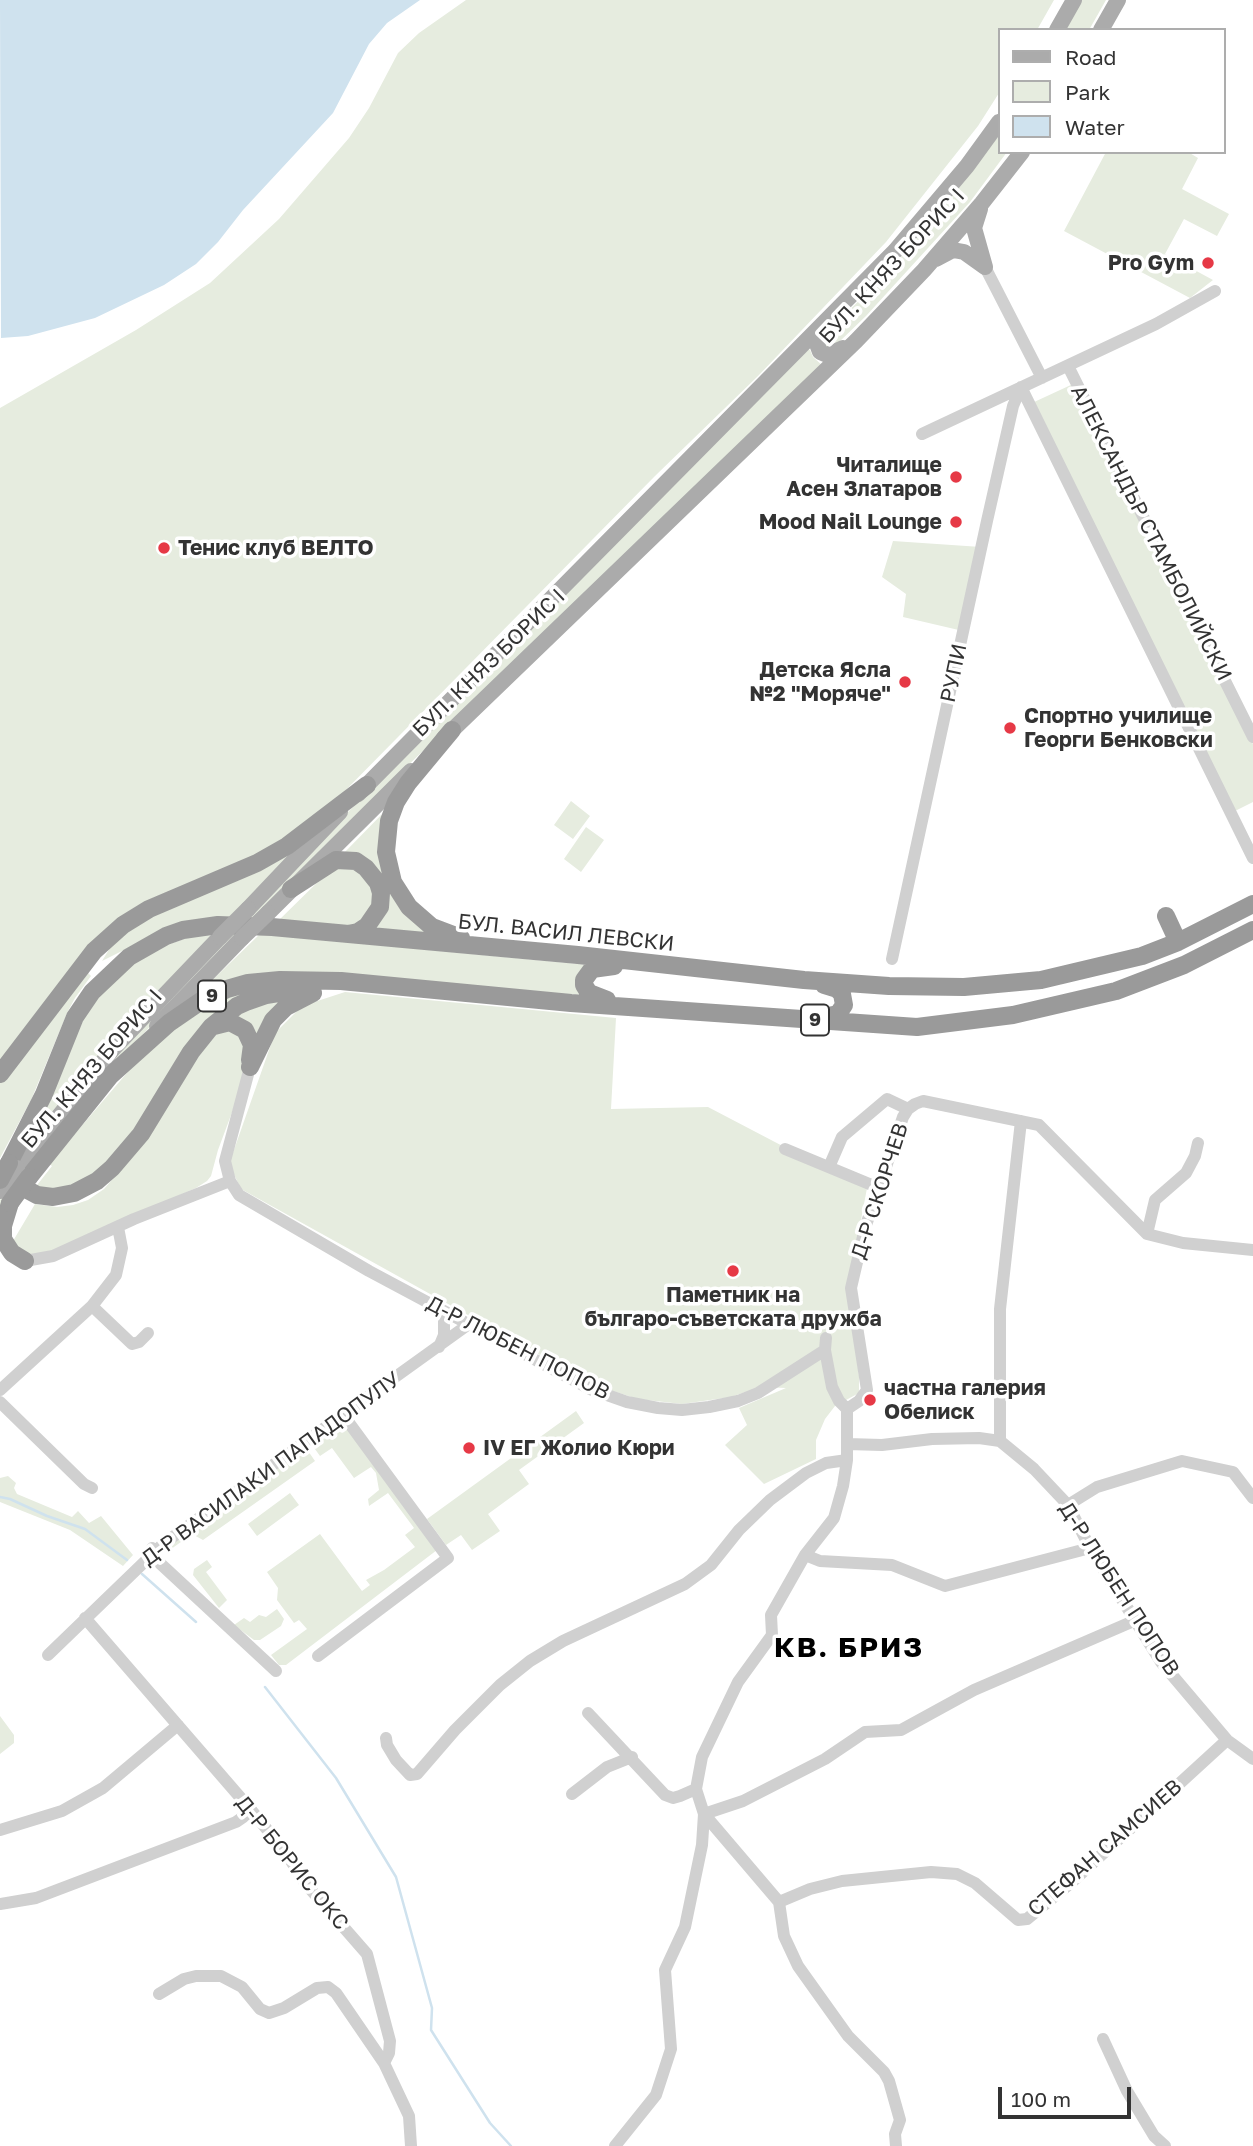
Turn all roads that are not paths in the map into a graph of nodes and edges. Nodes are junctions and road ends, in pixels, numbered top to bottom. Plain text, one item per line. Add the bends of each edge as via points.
1 (1074, 0) edge
2 (1118, 0) edge
3 (1058, 28) edge
4 (1102, 28) edge
5 (998, 123) edge
6 (1020, 154) edge
7 (982, 203) junction
8 (985, 267) junction
9 (924, 270) junction
10 (1215, 291) dead end
11 (833, 315) junction
12 (856, 341) junction
13 (1068, 366) junction
14 (1042, 377) junction
15 (1021, 387) junction
16 (922, 434) dead end
17 (452, 730) junction
18 (1253, 737) edge
19 (367, 785) junction
20 (1253, 858) edge
21 (290, 890) junction
22 (1253, 904) edge
23 (1166, 916) dead end
24 (1253, 930) edge
25 (346, 934) junction
26 (1178, 942) junction
27 (145, 947) junction
28 (498, 948) junction
29 (892, 960) dead end
30 (642, 963) junction
31 (78, 972) junction
32 (804, 980) junction
33 (341, 981) junction
34 (361, 983) junction
35 (637, 1006) junction
36 (808, 1020) junction
37 (211, 1027) junction
38 (250, 1067) junction
39 (0, 1074) edge
40 (110, 1076) junction
41 (908, 1109) junction
42 (1021, 1121) junction
43 (1198, 1143) dead end
44 (785, 1149) dead end
45 (829, 1167) junction
46 (14, 1170) edge
47 (0, 1180) edge
48 (230, 1181) junction
49 (879, 1188) junction
50 (3, 1204) edge
51 (118, 1227) junction
52 (1147, 1234) junction
53 (1253, 1250) edge
54 (0, 1259) edge
55 (25, 1261) junction
56 (92, 1306) junction
57 (435, 1306) junction
58 (469, 1324) junction
59 (148, 1333) dead end
60 (439, 1347) junction
61 (0, 1390) edge
62 (0, 1402) edge
63 (848, 1409) junction
64 (344, 1416) junction
65 (1000, 1441) junction
66 (847, 1444) junction
67 (847, 1460) junction
68 (92, 1489) dead end
69 (1253, 1498) edge
70 (1068, 1505) junction
71 (154, 1540) dead end
72 (1090, 1548) junction
73 (150, 1554) junction
74 (805, 1555) junction
75 (85, 1618) junction
76 (1136, 1620) junction
77 (48, 1655) dead end
78 (318, 1656) dead end
79 (276, 1671) dead end
80 (588, 1713) dead end
81 (178, 1725) junction
82 (386, 1738) dead end
83 (1227, 1740) junction
84 (632, 1757) junction
85 (1253, 1759) edge
86 (696, 1789) junction
87 (572, 1794) dead end
88 (252, 1811) junction
89 (704, 1814) junction
90 (0, 1830) edge
91 (779, 1902) junction
92 (0, 1904) edge
93 (159, 1994) dead end
94 (1103, 2039) dead end
95 (384, 2063) junction
96 (411, 2146) edge
97 (615, 2146) edge
98 (896, 2146) edge
99 (1165, 2146) edge

1 - 3 main road
2 - 4 main road
5 - 11 main road, БУЛ. КНЯЗ БОРИС I via 933,207
6 - 7 main road, БУЛ. КНЯЗ БОРИС I
7 - 8 main road via 974,229
7 - 9 main road, БУЛ. КНЯЗ БОРИС I
8 - 9 main road via 953,250
8 - 14 street
9 - 12 main road, БУЛ. КНЯЗ БОРИС I
10 - 13 street
11 - 12 main road via 817,349 827,355
11 - 19 main road, БУЛ. КНЯЗ БОРИС I
12 - 17 main road, БУЛ. КНЯЗ БОРИС I
13 - 14 street
13 - 18 street, АЛЕКСАНДЪР СТАМБОЛИЙСКИ
14 - 15 street
15 - 16 street
15 - 20 street
15 - 29 street, РУПИ via 990,508
17 - 21 main road, БУЛ. КНЯЗ БОРИС I
17 - 28 highway via 396,802 386,842 390,873 409,907 432,927
19 - 31 highway via 277,852 129,920
19 - 46 main road, БУЛ. КНЯЗ БОРИС I, bridge via 113,1049
21 - 25 highway via 336,860 366,868 378,883 381,903 367,926
21 - 40 main road, БУЛ. КНЯЗ БОРИС I, bridge
22 - 26 highway, БУЛ. ВАСИЛ ЛЕВСКИ / 9
23 - 26 highway
24 - 36 highway, 9 via 1186,970 1037,1010 917,1027
25 - 27 highway, БУЛ. ВАСИЛ ЛЕВСКИ / 9 via 218,925 183,930
25 - 28 highway, БУЛ. ВАСИЛ ЛЕВСКИ / 9
26 - 32 highway, БУЛ. ВАСИЛ ЛЕВСКИ / 9 via 1131,959 1041,979 964,987
27 - 31 highway
27 - 46 highway, БУЛ. ВАСИЛ ЛЕВСКИ / 9 via 114,969 75,1017
28 - 30 highway, БУЛ. ВАСИЛ ЛЕВСКИ / 9
30 - 32 highway, БУЛ. ВАСИЛ ЛЕВСКИ / 9
30 - 35 highway via 595,968 584,980 593,996
31 - 39 highway
32 - 36 highway via 837,989 844,999 838,1014
33 - 34 highway, 9
33 - 37 highway via 257,998 237,1006
33 - 40 highway, 9 via 269,981 218,993 178,1017
34 - 35 highway, 9
34 - 38 highway via 317,991 286,1007 268,1028
35 - 36 highway, 9
37 - 38 highway via 230,1022 245,1030 252,1045
37 - 46 highway via 141,1134 97,1181 75,1193 46,1197 25,1190
38 - 48 street via 226,1154
40 - 46 highway, БУЛ. КНЯЗ БОРИС I / 9
41 - 42 street, Д-Р СКОРЧЕВ via 923,1101
41 - 45 street via 887,1099 842,1137
41 - 49 street, Д-Р СКОРЧЕВ
42 - 52 street, Д-Р СКОРЧЕВ via 1039,1125
42 - 65 street via 1000,1308
43 - 52 street via 1186,1173 1155,1200
44 - 45 street
45 - 49 street
46 - 47 highway, БУЛ. ВАСИЛ ЛЕВСКИ / 9, bridge
46 - 50 highway, БУЛ. КНЯЗ БОРИС I / 9, bridge
48 - 51 street
48 - 57 street, Д-Р ЛЮБЕН ПОПОВ via 239,1195
49 - 63 street, Д-Р СКОРЧЕВ via 851,1288 867,1390
50 - 55 highway via 3,1239 12,1253
51 - 55 street via 53,1256
51 - 56 street via 122,1248 116,1275
52 - 53 street via 1183,1243
54 - 55 highway
56 - 59 street via 132,1344
56 - 61 street
57 - 58 street, Д-Р ЛЮБЕН ПОПОВ
57 - 60 street via 444,1318
58 - 60 street, Д-Р ВАСИЛАКИ ПАПАДОПУЛУ
58 - 63 street, Д-Р ЛЮБЕН ПОПОВ via 590,1389 672,1410 738,1401 777,1382 826,1344 832,1387
60 - 64 street, Д-Р ВАСИЛАКИ ПАПАДОПУЛУ
62 - 68 street
63 - 66 street
64 - 73 street, Д-Р ВАСИЛАКИ ПАПАДОПУЛУ
64 - 78 street via 448,1558
65 - 66 street
65 - 70 street, Д-Р ЛЮБЕН ПОПОВ
66 - 67 street
67 - 74 street via 834,1518
67 - 82 street via 806,1473 770,1500 711,1565 685,1584 530,1661 455,1730 417,1774 410,1775 396,1760
69 - 70 street via 1233,1472 1182,1461 1097,1487
70 - 72 street, Д-Р ЛЮБЕН ПОПОВ
71 - 73 street
72 - 74 street via 945,1586 892,1565 820,1561
72 - 76 street, Д-Р ЛЮБЕН ПОПОВ
73 - 75 street, Д-Р ВАСИЛАКИ ПАПАДОПУЛУ
73 - 79 street
74 - 86 street via 771,1615 772,1634 738,1682 702,1757
75 - 77 street, Д-Р ВАСИЛАКИ ПАПАДОПУЛУ
75 - 81 street, Д-Р БОРИС ОКС
76 - 83 street, Д-Р ЛЮБЕН ПОПОВ via 1161,1662
76 - 89 street via 974,1690 901,1730 865,1732 825,1759 743,1801
80 - 84 street
81 - 88 street, Д-Р БОРИС ОКС
81 - 90 street via 93,1793 62,1811
83 - 85 street, Д-Р ЛЮБЕН ПОПОВ
83 - 91 street, СТЕФАН САМСИЕВ via 1027,1919 1010,1915 975,1883 957,1874 931,1872 842,1881
84 - 86 street via 665,1795 673,1798
84 - 87 street via 607,1767
86 - 89 street
88 - 92 street via 236,1822 36,1898
88 - 95 street, Д-Р БОРИС ОКС via 305,1883 367,1954 390,2041
89 - 91 street
89 - 97 street via 685,1927 665,1970 671,2049 656,2095
91 - 98 street via 784,1936 798,1966 848,2036 889,2081 900,2120
93 - 95 street via 184,1979 220,1976 242,1987 260,2009 269,2012 327,1987 336,1993
94 - 99 street via 1127,2091
95 - 96 street via 409,2116

